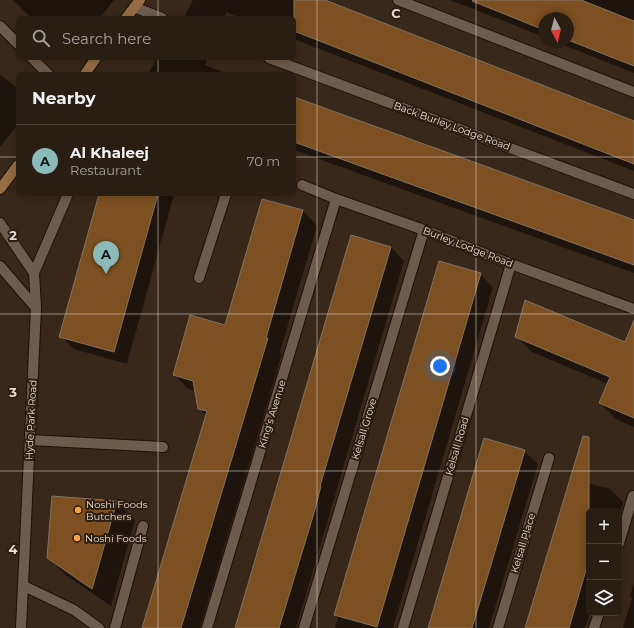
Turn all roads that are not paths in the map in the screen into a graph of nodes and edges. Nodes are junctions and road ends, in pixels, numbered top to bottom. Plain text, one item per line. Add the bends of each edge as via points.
1 (398, 0) edge
2 (137, 4) edge
3 (128, 16) edge
4 (158, 16) edge
5 (0, 26) edge
6 (16, 42) edge
7 (34, 60) edge
8 (95, 60) edge
9 (274, 60) edge
10 (46, 72) edge
11 (86, 72) edge
12 (634, 92) edge
13 (16, 168) edge
14 (302, 185) dead end
15 (0, 189) edge
16 (634, 194) edge
17 (67, 196) edge
18 (225, 196) edge
19 (336, 199) junction
20 (0, 223) edge
21 (424, 230) junction
22 (510, 264) junction
23 (0, 266) edge
24 (34, 273) junction
25 (199, 278) dead end
26 (36, 308) junction
27 (634, 309) edge
28 (30, 440) junction
29 (163, 447) dead end
30 (549, 458) dead end
31 (633, 496) dead end
32 (142, 526) dead end
33 (622, 533) edge
34 (24, 586) junction
35 (598, 616) edge
36 (21, 628) edge
37 (99, 628) edge
38 (115, 628) edge
39 (207, 628) edge
40 (304, 628) edge
41 (403, 628) edge
42 (498, 628) edge
43 (594, 628) edge

1 - 12 street
2 - 3 street
2 - 4 street
5 - 6 street
7 - 10 street
8 - 11 street
9 - 16 street, Back Burley Lodge Road
13 - 15 street
14 - 19 street, Burley Lodge Road
17 - 24 street
18 - 25 street
19 - 21 street, Burley Lodge Road
19 - 39 street, King's Avenue
20 - 24 street
21 - 22 street, Burley Lodge Road
21 - 40 street, Kelsall Grove
22 - 27 street, Burley Lodge Road
22 - 41 street, Kelsall Road
23 - 26 street
24 - 26 street, Hyde Park Road
26 - 28 street, Hyde Park Road
28 - 29 street
28 - 34 street, Hyde Park Road
30 - 42 street, Kelsall Place
31 - 33 street
32 - 38 street
34 - 36 street, Hyde Park Road
34 - 37 street via 74,610
35 - 43 street

